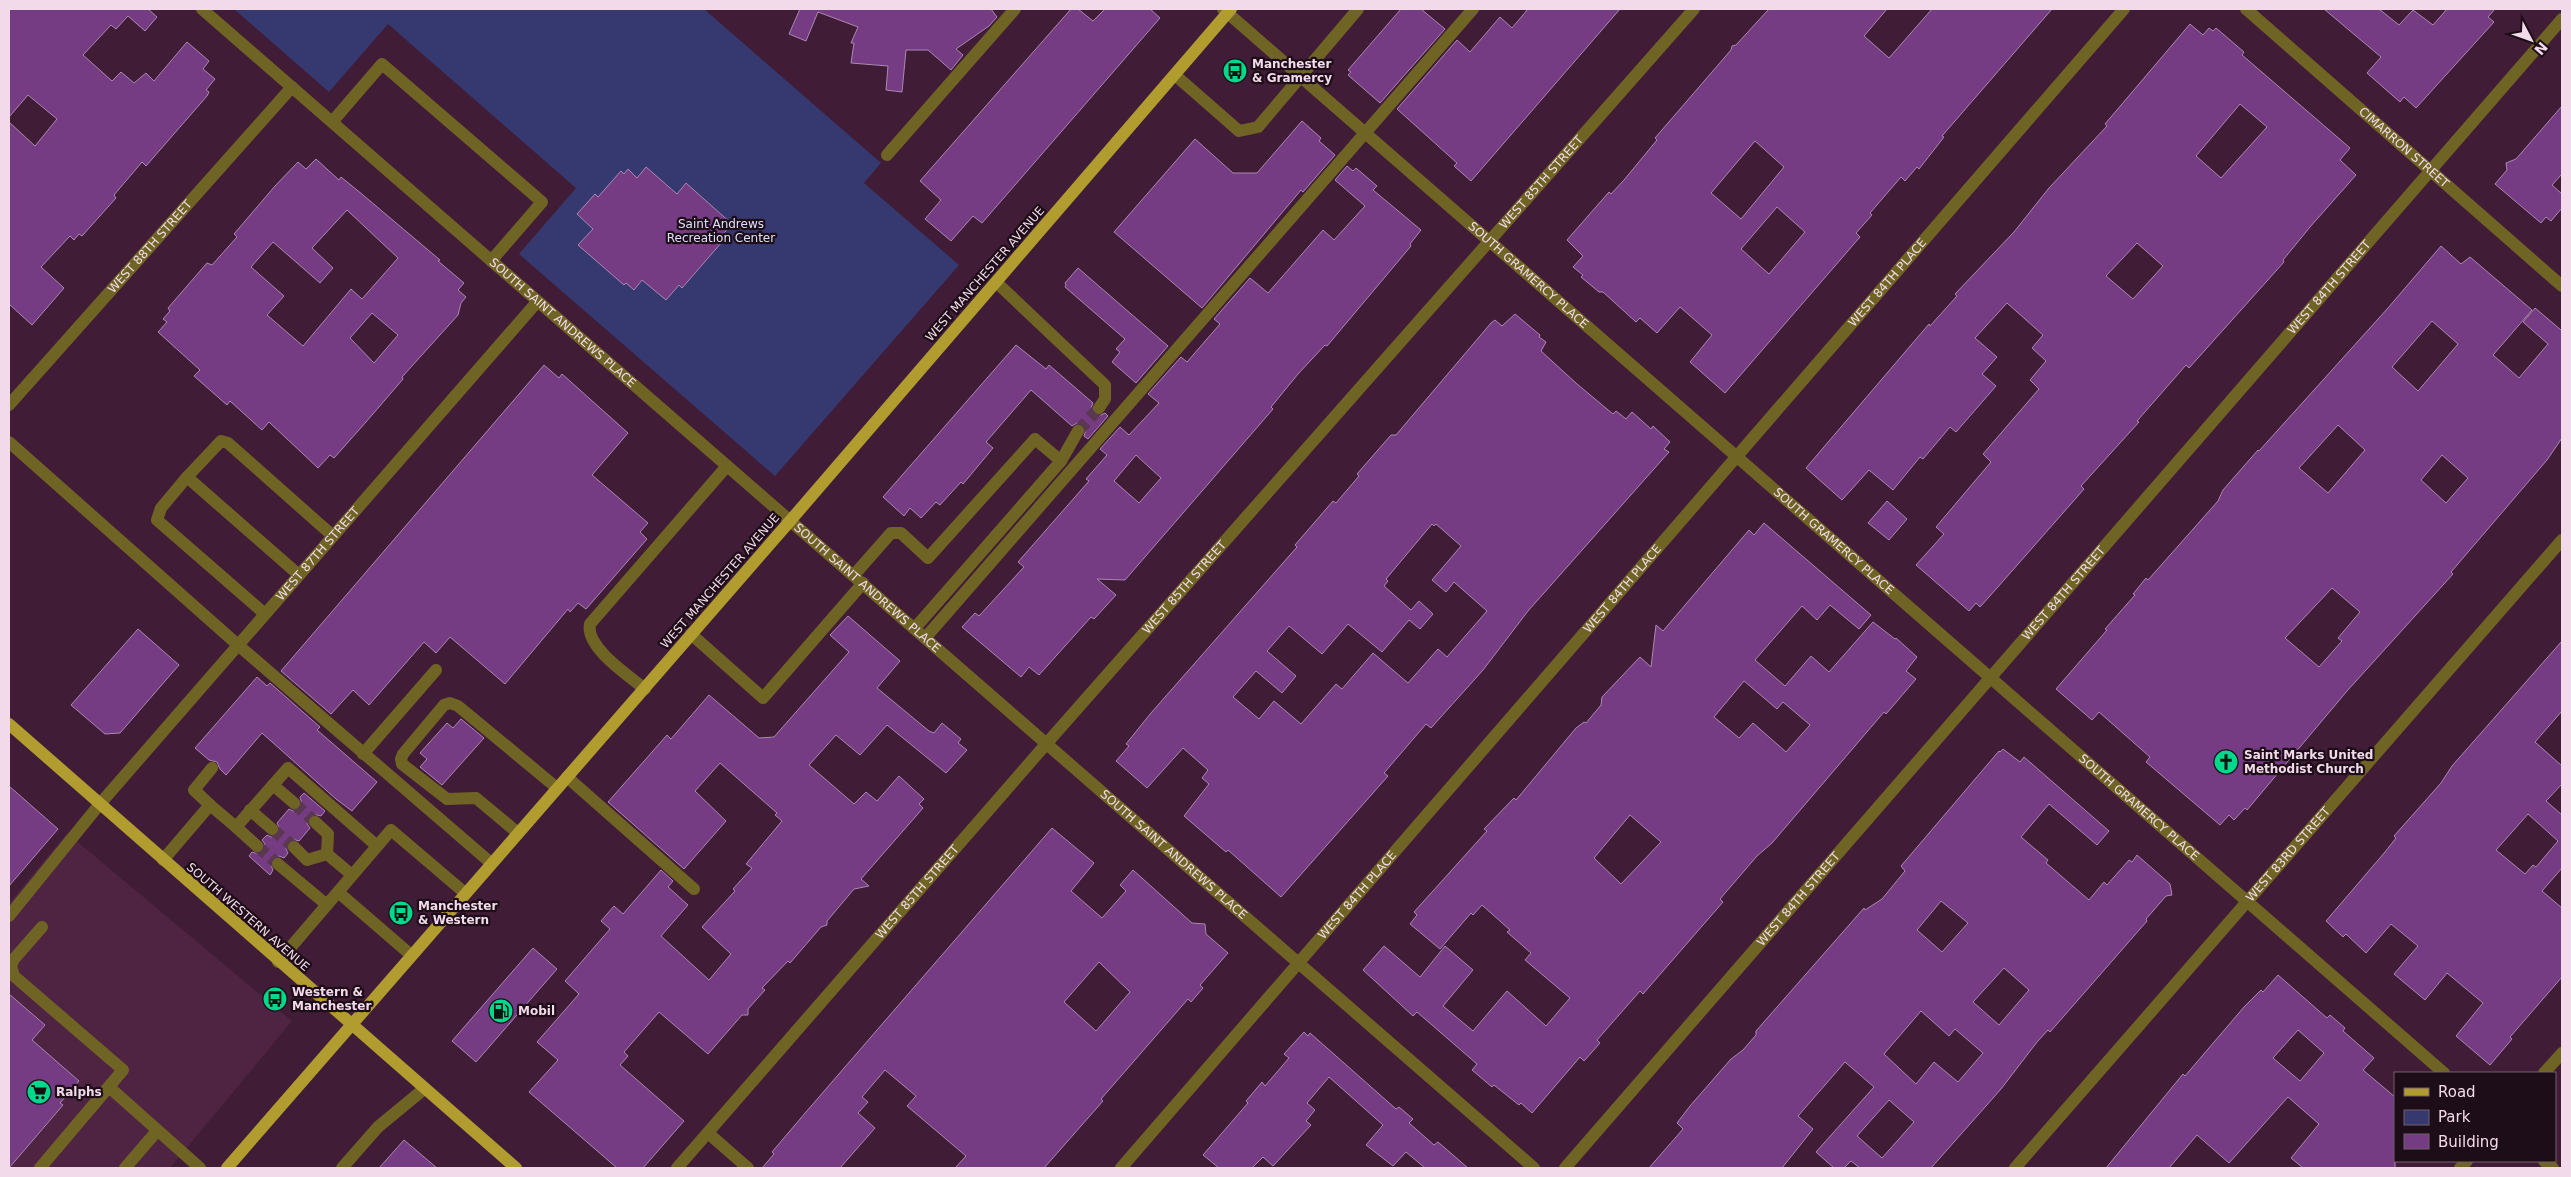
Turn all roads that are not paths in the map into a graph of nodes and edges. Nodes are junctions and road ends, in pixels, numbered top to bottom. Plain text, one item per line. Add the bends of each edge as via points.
1 (202, 9) edge
2 (1015, 9) edge
3 (1358, 9) edge
4 (1473, 9) edge
5 (1694, 9) edge
6 (2124, 9) edge
7 (2246, 9) edge
8 (1227, 10) edge
9 (2562, 18) edge
10 (1175, 74) junction
11 (1301, 77) junction
12 (292, 87) junction
13 (332, 122) junction
14 (1365, 133) junction
15 (887, 155) dead end
16 (2431, 170) junction
17 (1490, 241) junction
18 (491, 262) junction
19 (996, 282) junction
20 (2562, 286) edge
21 (537, 302) junction
22 (9, 405) edge
23 (1099, 408) tunnel mouth
24 (1078, 431) tunnel mouth
25 (9, 442) edge
26 (1737, 457) junction
27 (1061, 461) junction
28 (727, 466) junction
29 (187, 477) junction
30 (790, 521) junction
31 (333, 536) junction
32 (2562, 540) edge
33 (299, 575) junction
34 (858, 579) junction
35 (265, 614) junction
36 (915, 628) junction
37 (692, 634) junction
38 (926, 637) junction
39 (238, 645) junction
40 (436, 670) dead end
41 (1990, 678) junction
42 (645, 689) junction
43 (9, 724) edge
44 (1047, 743) junction
45 (363, 754) junction
46 (212, 768) dead end
47 (566, 777) junction
48 (272, 785) junction
49 (557, 788) junction
50 (294, 803) tunnel mouth
51 (99, 805) junction
52 (210, 805) junction
53 (250, 810) junction
54 (315, 822) tunnel mouth
55 (236, 827) junction
56 (272, 829) tunnel mouth
57 (518, 833) junction
58 (257, 846) tunnel mouth
59 (377, 846) junction
60 (294, 847) tunnel mouth
61 (328, 854) junction
62 (162, 860) junction
63 (491, 863) junction
64 (278, 864) tunnel mouth
65 (352, 876) junction
66 (694, 889) dead end
67 (338, 892) junction
68 (465, 893) junction
69 (2248, 902) junction
70 (327, 905) junction
71 (9, 916) edge
72 (42, 927) dead end
73 (411, 955) junction
74 (278, 962) junction
75 (1300, 964) junction
76 (350, 1024) junction
77 (2562, 1052) edge
78 (2443, 1072) edge
79 (2545, 1072) edge
80 (109, 1087) junction
81 (424, 1089) junction
82 (157, 1131) junction
83 (708, 1133) junction
84 (40, 1168) edge
85 (125, 1168) edge
86 (200, 1168) edge
87 (226, 1168) edge
88 (342, 1168) edge
89 (516, 1168) edge
90 (677, 1168) edge
91 (748, 1168) edge
92 (1121, 1168) edge
93 (1534, 1168) edge
94 (1565, 1168) edge
95 (2015, 1168) edge

1 - 12 street, SOUTH SAINT ANDREWS PLACE
2 - 15 street
3 - 11 street
4 - 14 street
5 - 17 street, WEST 85TH STREET
6 - 26 street, WEST 84TH PLACE
7 - 16 street, CIMARRON STREET
8 - 10 main road, WEST MANCHESTER AVENUE
8 - 11 street, SOUTH GRAMERCY PLACE
9 - 16 street, WEST 84TH STREET
10 - 11 street via 1239,131 1258,127
10 - 19 main road, WEST MANCHESTER AVENUE
11 - 14 street, SOUTH GRAMERCY PLACE
12 - 13 street, SOUTH SAINT ANDREWS PLACE
12 - 22 street, WEST 88TH STREET
13 - 18 street, SOUTH SAINT ANDREWS PLACE
13 - 18 street via 382,64 542,202
14 - 17 street, SOUTH GRAMERCY PLACE
14 - 38 street
16 - 20 street, CIMARRON STREET
16 - 41 street, WEST 84TH STREET
17 - 26 street, SOUTH GRAMERCY PLACE
17 - 44 street, WEST 85TH STREET
18 - 21 street, SOUTH SAINT ANDREWS PLACE
19 - 23 street via 1105,385 1105,399
19 - 30 main road, WEST MANCHESTER AVENUE
21 - 28 street, SOUTH SAINT ANDREWS PLACE
21 - 31 street, WEST 87TH STREET
24 - 27 street
25 - 39 street
26 - 41 street, SOUTH GRAMERCY PLACE
26 - 75 street, WEST 84TH PLACE
27 - 34 street via 1035,439 928,558 900,533 890,533
27 - 36 street
28 - 30 street, SOUTH SAINT ANDREWS PLACE
28 - 42 street via 590,624 588,632 600,651
29 - 31 street via 221,441 228,443
29 - 33 street
29 - 35 street via 160,508 156,520
30 - 34 street, SOUTH SAINT ANDREWS PLACE
30 - 37 main road, WEST MANCHESTER AVENUE
31 - 33 street, WEST 87TH STREET
32 - 69 street, WEST 83RD STREET
33 - 35 street, WEST 87TH STREET
34 - 36 street, SOUTH SAINT ANDREWS PLACE
34 - 37 street via 763,698
35 - 39 street, WEST 87TH STREET
36 - 38 street, SOUTH SAINT ANDREWS PLACE
37 - 42 main road, WEST MANCHESTER AVENUE
38 - 44 street, SOUTH SAINT ANDREWS PLACE
39 - 45 street
39 - 51 street, WEST 87TH STREET
40 - 45 street
41 - 69 street, SOUTH GRAMERCY PLACE
41 - 94 street, WEST 84TH STREET
42 - 47 main road, WEST MANCHESTER AVENUE
43 - 51 main road, SOUTH WESTERN AVENUE
44 - 75 street, SOUTH SAINT ANDREWS PLACE
44 - 83 street, WEST 85TH STREET
45 - 63 street
46 - 52 street via 194,790
47 - 49 main road, WEST MANCHESTER AVENUE
47 - 66 street
48 - 50 street
48 - 53 street
48 - 59 street via 288,768
49 - 57 main road, WEST MANCHESTER AVENUE
49 - 57 street via 458,706 444,705 401,759 402,764 447,799 476,798
51 - 62 main road, SOUTH WESTERN AVENUE
51 - 71 street, WEST 87TH STREET
52 - 55 street
52 - 62 street
53 - 55 street
53 - 56 street
54 - 61 street via 328,834
55 - 58 street
57 - 63 main road, WEST MANCHESTER AVENUE
59 - 65 street
59 - 68 street via 391,830
60 - 61 street via 307,860
61 - 65 street
62 - 74 main road, SOUTH WESTERN AVENUE
63 - 68 main road, WEST MANCHESTER AVENUE
64 - 70 street
65 - 67 street
67 - 70 street
67 - 73 street
68 - 73 main road, WEST MANCHESTER AVENUE
69 - 78 street, SOUTH GRAMERCY PLACE
69 - 95 street, WEST 83RD STREET
70 - 74 street
72 - 80 street via 14,959 11,966 14,976 123,1070
73 - 76 main road, WEST MANCHESTER AVENUE
74 - 76 main road, SOUTH WESTERN AVENUE
75 - 92 street, WEST 84TH PLACE
75 - 93 street, SOUTH SAINT ANDREWS PLACE
76 - 81 main road, SOUTH WESTERN AVENUE
76 - 87 main road, WEST MANCHESTER AVENUE
77 - 79 street
80 - 82 street
80 - 84 street
81 - 88 street via 378,1127
81 - 89 main road, SOUTH WESTERN AVENUE
82 - 85 street
82 - 86 street
83 - 90 street, WEST 85TH STREET
83 - 91 street

